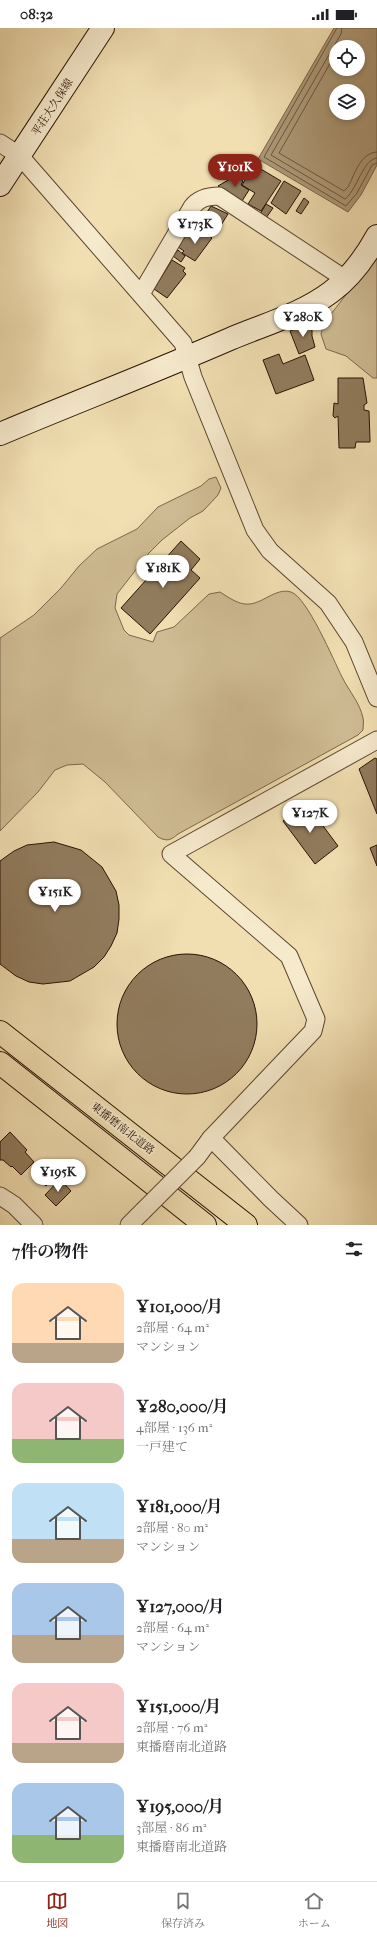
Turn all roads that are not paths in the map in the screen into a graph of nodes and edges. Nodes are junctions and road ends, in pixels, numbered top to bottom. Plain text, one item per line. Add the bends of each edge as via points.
1 (103, 28) edge
2 (0, 143) edge
3 (20, 156) junction
4 (0, 186) edge
5 (377, 236) edge
6 (345, 279) junction
7 (142, 294) junction
8 (186, 358) junction
9 (0, 434) edge
10 (377, 698) edge
11 (377, 740) edge
12 (0, 1032) edge
13 (0, 1062) edge
14 (211, 1138) junction
15 (0, 1196) edge
16 (34, 1225) edge
17 (129, 1225) edge
18 (205, 1225) edge
19 (246, 1225) edge
20 (299, 1225) edge

1 - 3 street, 平荘大久保線
2 - 3 street
3 - 4 street, 平荘大久保線
3 - 7 street
5 - 6 street via 368,252
6 - 7 street via 219,196 209,196 197,200 192,207
6 - 8 street via 332,292 308,306
7 - 8 street via 183,343
8 - 9 street
8 - 10 street via 255,530 270,551 328,603 354,642
11 - 14 street via 171,854 289,956 316,1019 313,1031
12 - 19 highway, 東播磨南北道路
13 - 18 highway
14 - 17 street, bridge via 197,1158
14 - 20 street
15 - 16 street via 14,1205

